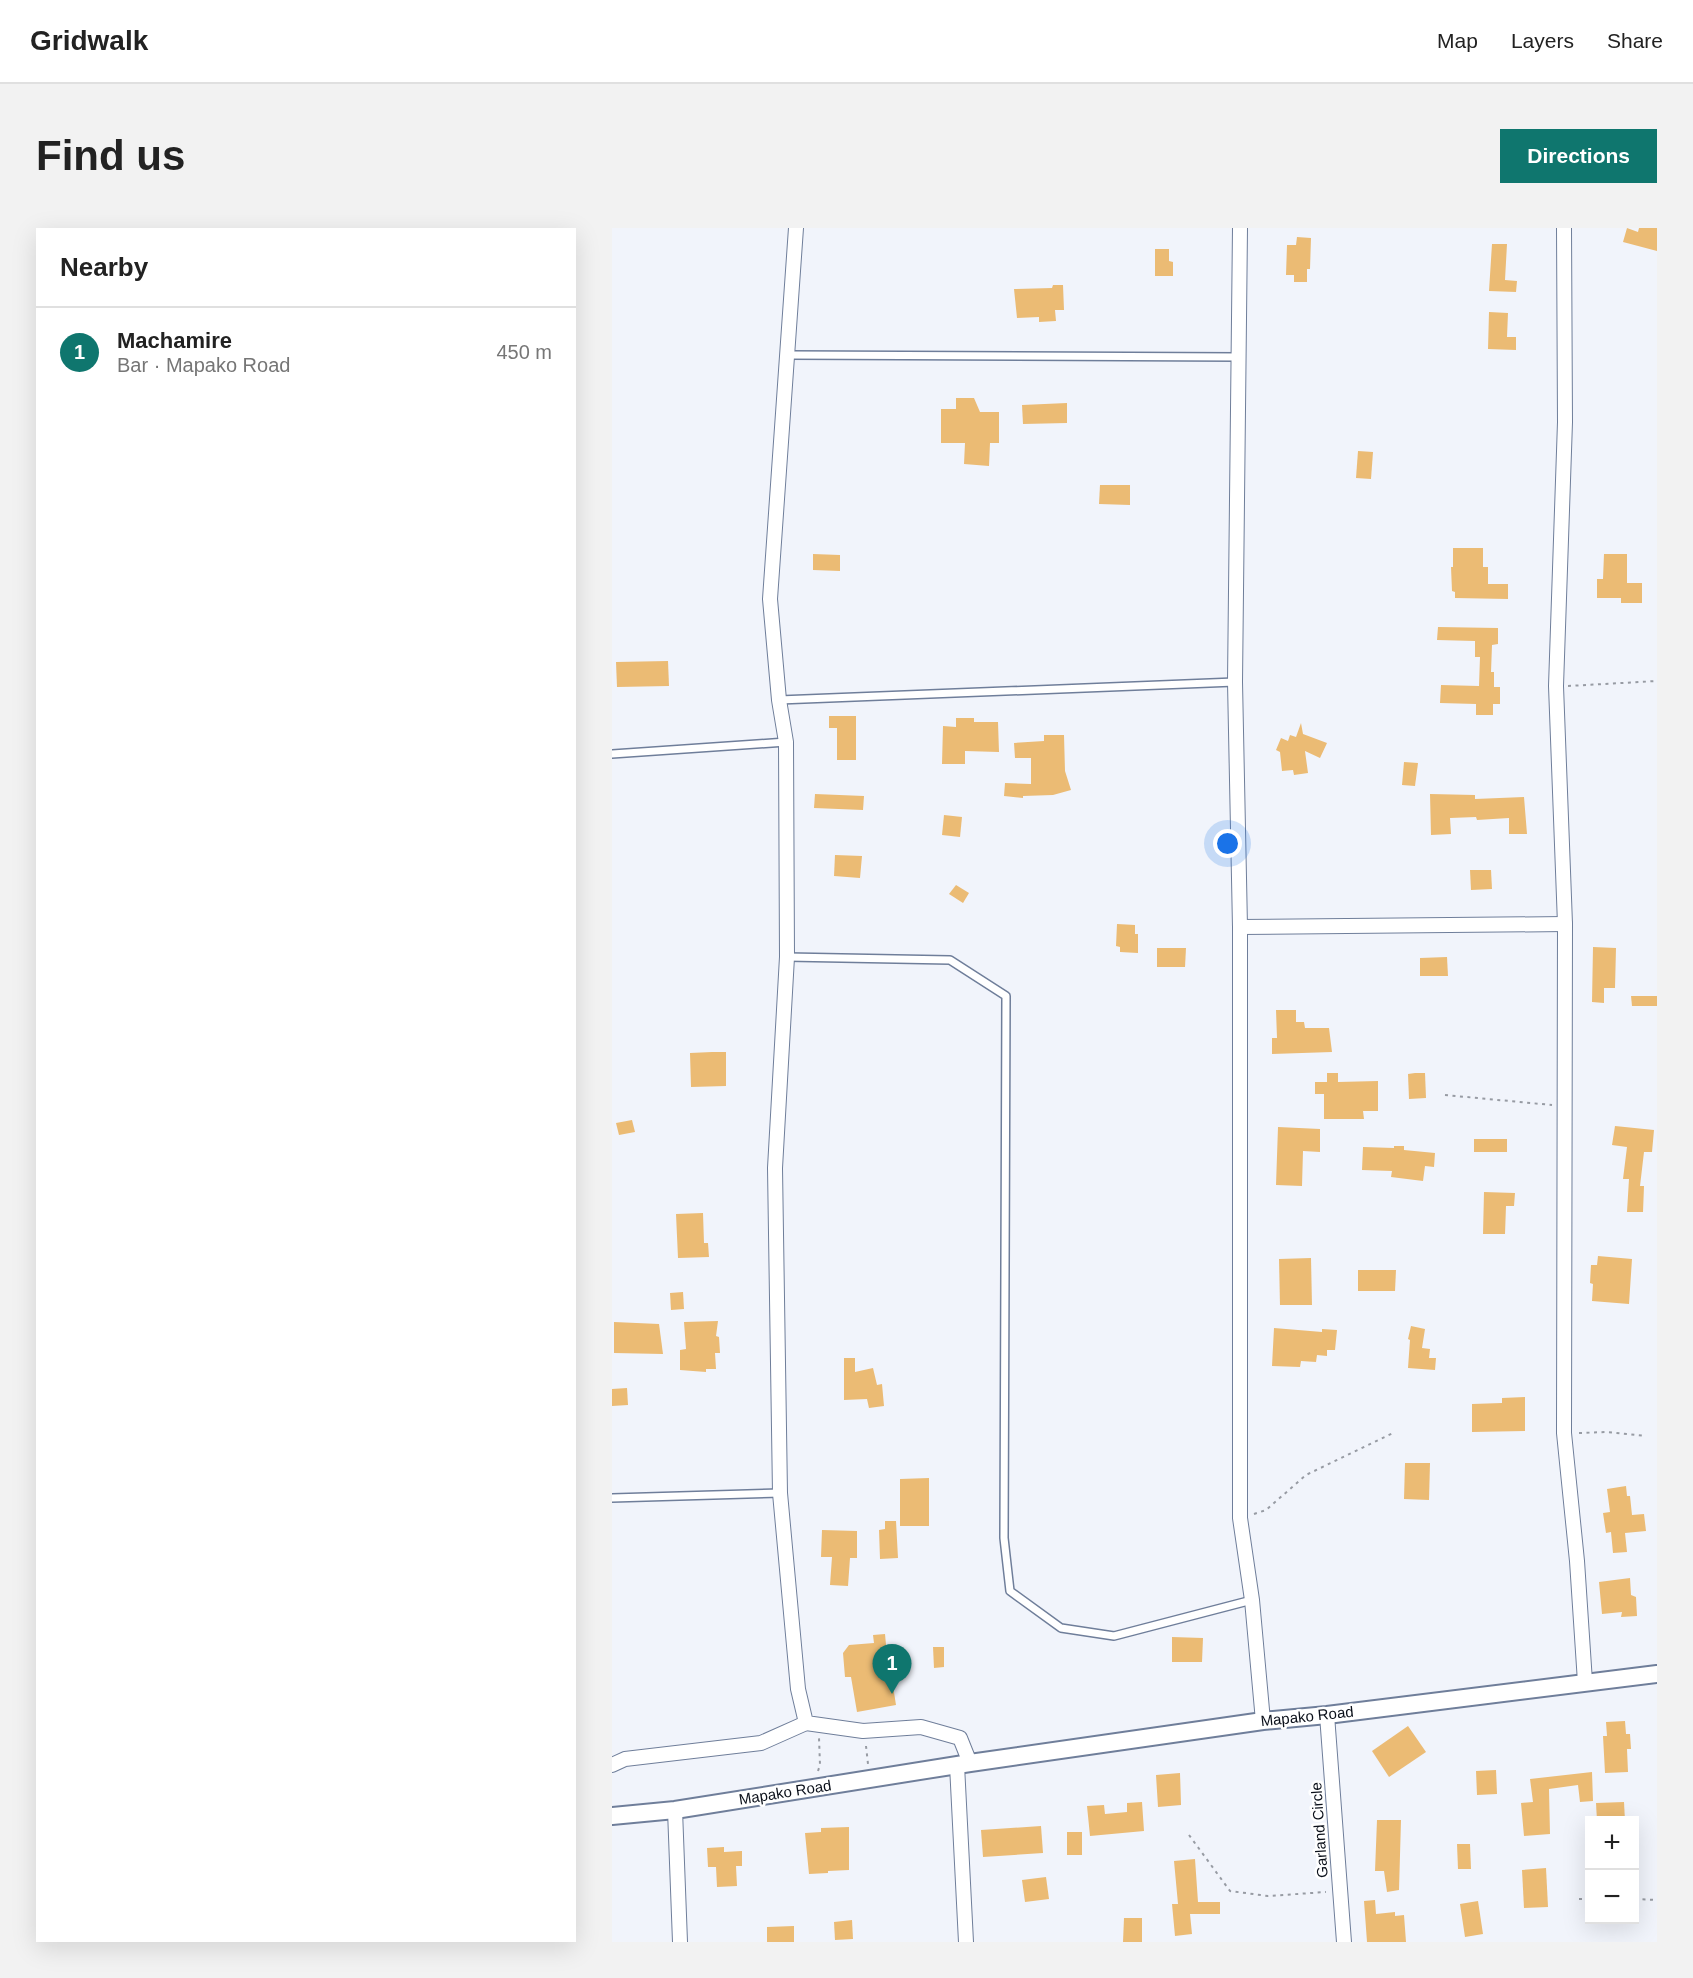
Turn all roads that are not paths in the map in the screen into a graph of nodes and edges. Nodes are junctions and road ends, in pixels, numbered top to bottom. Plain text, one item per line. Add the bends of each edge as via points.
1 (796, 228) edge
2 (1240, 228) edge
3 (1564, 228) edge
4 (789, 355) junction
5 (1239, 357) junction
6 (1235, 682) junction
7 (779, 700) junction
8 (786, 742) junction
9 (612, 754) edge
10 (1565, 924) junction
11 (1240, 927) junction
12 (787, 957) junction
13 (780, 1493) junction
14 (612, 1498) edge
15 (1252, 1600) junction
16 (1657, 1674) edge
17 (1585, 1682) junction
18 (1327, 1715) junction
19 (1263, 1720) junction
20 (812, 1724) junction
21 (964, 1764) junction
22 (612, 1765) edge
23 (675, 1810) junction
24 (612, 1815) edge
25 (680, 1942) edge
26 (966, 1942) edge
27 (1344, 1942) edge

1 - 4 street
2 - 5 street
3 - 10 street via 1566,422 1556,686
4 - 5 lane
4 - 7 street via 770,599
5 - 6 street
6 - 7 lane
6 - 11 street
7 - 8 street
8 - 9 lane
8 - 12 street
10 - 11 street
10 - 17 street via 1564,1433
11 - 15 street via 1240,1518
12 - 13 street via 775,1168
12 - 15 lane via 950,960 1006,996 1004,1538 1010,1591 1061,1628 1114,1636
13 - 14 lane
13 - 20 street via 798,1689
15 - 19 street
16 - 17 street, Mapako Road
17 - 18 street, Mapako Road
18 - 19 street, Mapako Road
18 - 27 street, Garland Circle
19 - 21 street, Mapako Road
20 - 21 street via 863,1731 921,1727 960,1738
20 - 22 street via 761,1743 625,1759
21 - 23 street, Mapako Road
21 - 26 street
23 - 24 street, Mapako Road
23 - 25 street

